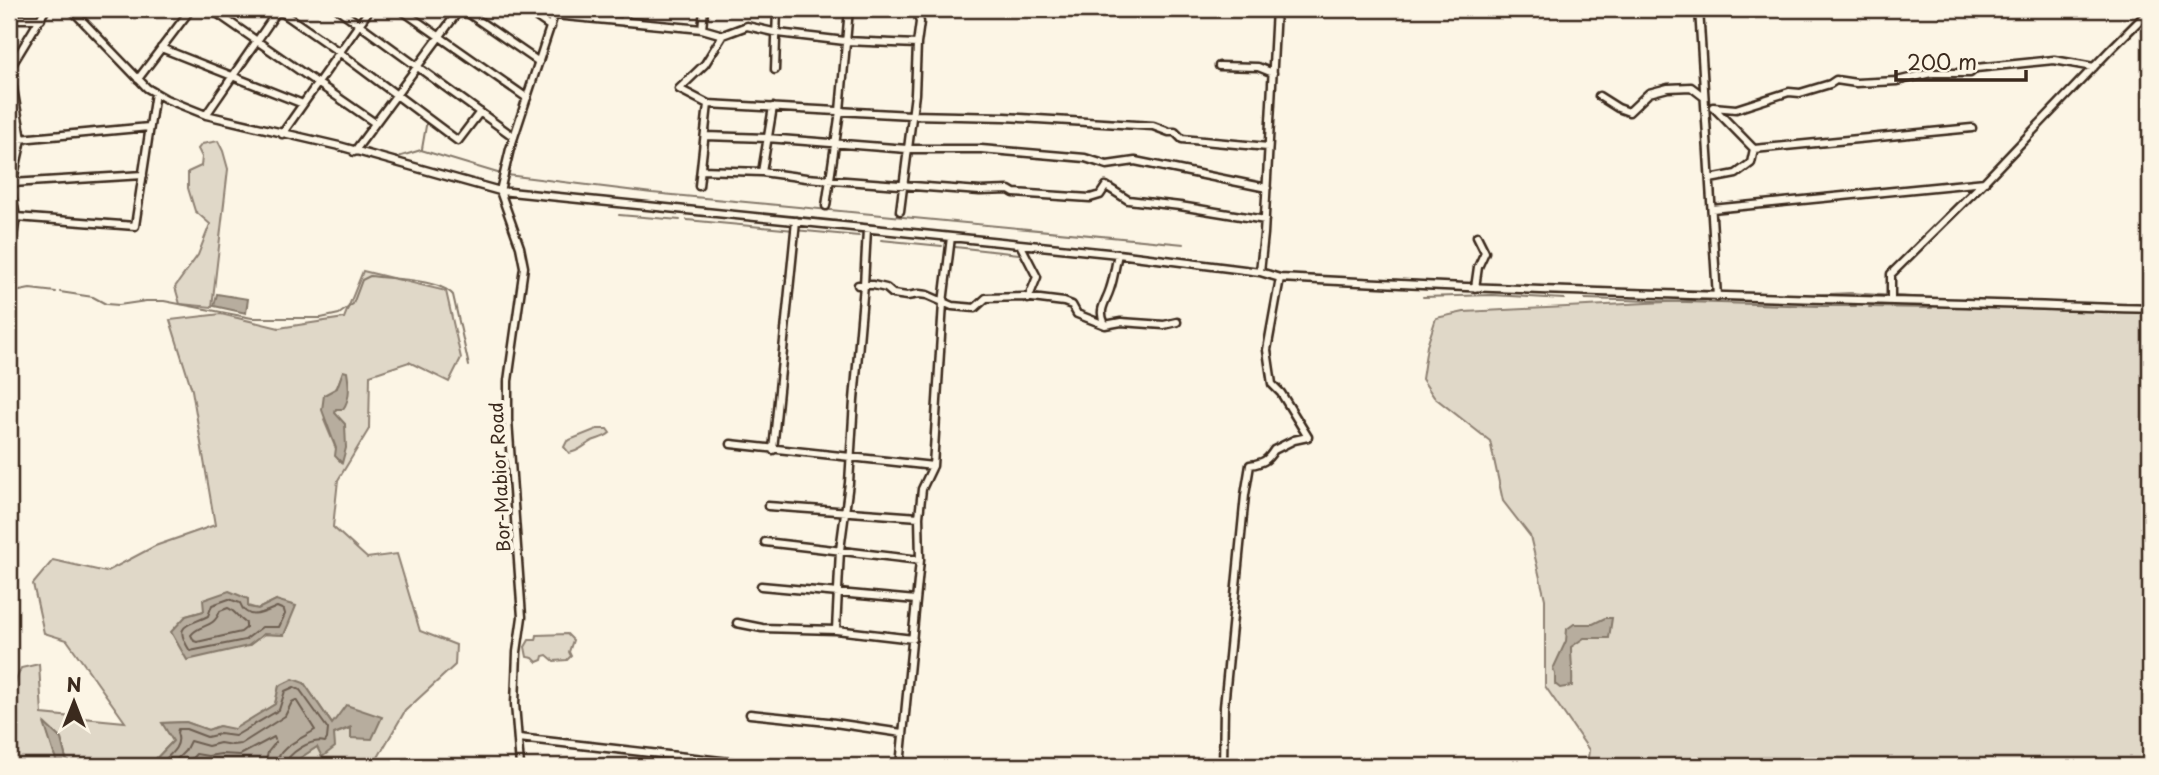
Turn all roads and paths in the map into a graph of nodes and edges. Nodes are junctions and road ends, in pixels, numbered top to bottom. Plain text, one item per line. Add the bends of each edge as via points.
1 (46, 9) edge
2 (71, 9) edge
3 (191, 9) edge
4 (211, 9) edge
5 (278, 9) edge
6 (338, 9) edge
7 (370, 9) edge
8 (400, 9) edge
9 (461, 9) edge
10 (525, 9) edge
11 (626, 9) edge
12 (704, 9) edge
13 (777, 9) edge
14 (849, 9) edge
15 (922, 9) edge
16 (1276, 9) edge
17 (1699, 9) edge
18 (2150, 10) edge
19 (555, 12) edge
20 (9, 19) edge
21 (41, 19) junction
22 (624, 22) junction
23 (359, 24) junction
24 (551, 27) junction
25 (702, 29) junction
26 (778, 33) junction
27 (723, 35) junction
28 (440, 37) junction
29 (258, 41) junction
30 (845, 41) junction
31 (917, 44) junction
32 (161, 48) junction
33 (340, 52) junction
34 (539, 62) junction
35 (1219, 66) dead end
36 (418, 67) junction
37 (2094, 67) junction
38 (775, 70) dead end
39 (1273, 73) junction
40 (232, 77) junction
41 (138, 79) junction
42 (317, 84) junction
43 (155, 93) junction
44 (397, 95) junction
45 (1599, 96) dead end
46 (527, 98) junction
47 (1705, 98) junction
48 (708, 103) junction
49 (303, 104) junction
50 (773, 107) junction
51 (1713, 107) junction
52 (840, 111) junction
53 (480, 112) junction
54 (206, 115) junction
55 (911, 115) junction
56 (375, 123) junction
57 (149, 127) junction
58 (1972, 128) dead end
59 (282, 134) junction
60 (514, 136) junction
61 (705, 136) junction
62 (768, 138) junction
63 (22, 139) junction
64 (9, 140) edge
65 (835, 143) junction
66 (1268, 147) junction
67 (907, 149) junction
68 (1754, 149) junction
69 (354, 152) junction
70 (701, 170) junction
71 (762, 172) junction
72 (143, 175) junction
73 (831, 178) junction
74 (1710, 180) junction
75 (1985, 181) junction
76 (12, 183) junction
77 (903, 185) junction
78 (699, 186) dead end
79 (1266, 188) junction
80 (500, 191) junction
81 (826, 206) dead end
82 (1712, 209) junction
83 (900, 211) dead end
84 (12, 218) edge
85 (1265, 220) junction
86 (796, 222) junction
87 (867, 229) junction
88 (1477, 236) dead end
89 (951, 237) junction
90 (12, 244) dead end
91 (1021, 246) junction
92 (1118, 254) junction
93 (1260, 272) junction
94 (1280, 278) junction
95 (861, 285) junction
96 (1475, 288) junction
97 (1717, 297) junction
98 (1028, 299) junction
99 (1891, 301) junction
100 (943, 303) junction
101 (2150, 309) edge
102 (1177, 322) dead end
103 (1105, 325) junction
104 (731, 444) dead end
105 (773, 450) junction
106 (851, 459) junction
107 (933, 466) junction
108 (768, 506) dead end
109 (847, 510) junction
110 (919, 517) junction
111 (765, 542) dead end
112 (840, 550) junction
113 (920, 560) junction
114 (761, 586) dead end
115 (839, 594) junction
116 (916, 600) junction
117 (737, 623) dead end
118 (836, 630) junction
119 (913, 639) junction
120 (750, 714) dead end
121 (902, 733) junction
122 (519, 738) junction
123 (520, 766) edge
124 (765, 766) edge
125 (900, 766) edge
126 (1223, 766) edge

1 - 21 street
2 - 41 street
3 - 32 street
4 - 29 street
5 - 29 street
5 - 33 street
6 - 23 street
7 - 23 street
8 - 28 street
9 - 28 street
9 - 34 street
10 - 24 street
11 - 22 street
12 - 25 street
13 - 26 street
14 - 30 street
15 - 31 street
16 - 39 street
17 - 47 street
18 - 37 street
19 - 22 street
19 - 24 street
20 - 21 street
21 - 63 street via 10,71
22 - 25 street
23 - 33 street
23 - 36 street
24 - 34 street
25 - 27 street
26 - 27 street via 747,26
26 - 30 street
26 - 38 street
27 - 48 street via 705,64 679,89
28 - 36 street
28 - 46 street
29 - 40 street
29 - 42 street
30 - 31 street
30 - 52 street
31 - 55 street
32 - 40 street
32 - 41 street
33 - 42 street
33 - 44 street
34 - 46 street
35 - 39 street via 1258,67
36 - 44 street
36 - 53 street
37 - 51 street via 2054,60 1897,81 1836,80 1737,110
37 - 75 street
39 - 66 street
40 - 49 street
40 - 54 street
41 - 43 street
42 - 49 street
42 - 56 street
43 - 54 street
43 - 57 street
44 - 53 street via 458,141
44 - 56 street
45 - 47 street via 1629,112 1649,93 1664,89 1691,87
46 - 60 street
47 - 51 street
47 - 74 street
48 - 50 street
48 - 61 street
49 - 59 street
50 - 52 street
50 - 62 street
51 - 68 street
52 - 55 street
52 - 65 street
53 - 60 street
54 - 59 street
55 - 66 street via 1153,126 1175,132 1182,139
55 - 67 street
56 - 69 street
57 - 63 street
57 - 72 street
58 - 68 street
59 - 69 street
60 - 80 street
61 - 62 street
61 - 70 street
62 - 65 street
62 - 71 street
63 - 64 street
63 - 76 street
65 - 67 street
65 - 73 street
66 - 79 street
67 - 77 street
67 - 79 street via 981,149 1107,164 1135,160
68 - 74 street via 1752,163 1737,174
69 - 80 street
70 - 71 street
70 - 78 street
71 - 73 street
72 - 76 street
72 - 84 street via 135,226
73 - 77 street
73 - 81 street
74 - 82 street
75 - 82 street
75 - 99 street via 1891,274
76 - 84 street
77 - 83 street
77 - 85 street via 1090,198 1100,195 1106,186 1128,200
79 - 85 street
80 - 86 street
80 - 122 street, Bor-Mabior Road via 524,267 508,381 522,617 515,704
82 - 97 street
84 - 90 street
85 - 93 street
86 - 87 street
86 - 105 street
87 - 89 street
87 - 95 street
88 - 96 street via 1485,252
89 - 91 street
89 - 100 street
91 - 92 street
91 - 98 street via 1037,277
92 - 93 street
92 - 103 street via 1110,292 1102,303
93 - 94 street
94 - 96 street
94 - 126 street via 1268,350 1272,384 1308,437 1274,450 1265,462 1250,465 1224,707
95 - 100 street via 886,288 893,295 926,295
95 - 106 street
96 - 97 street
97 - 99 street
98 - 100 street via 986,298 975,308
98 - 103 street via 1072,305 1077,314
99 - 101 street
100 - 107 street
102 - 103 street
104 - 105 street
105 - 106 street
106 - 107 street
106 - 109 street
107 - 110 street via 922,489
108 - 109 street
109 - 110 street
109 - 112 street
110 - 113 street
111 - 112 street
112 - 113 street
112 - 115 street
113 - 116 street
114 - 115 street
115 - 116 street
115 - 118 street
116 - 119 street
117 - 118 street
118 - 119 street
119 - 121 street
120 - 121 street
121 - 125 street
122 - 123 street, Bor-Mabior Road
122 - 124 street

